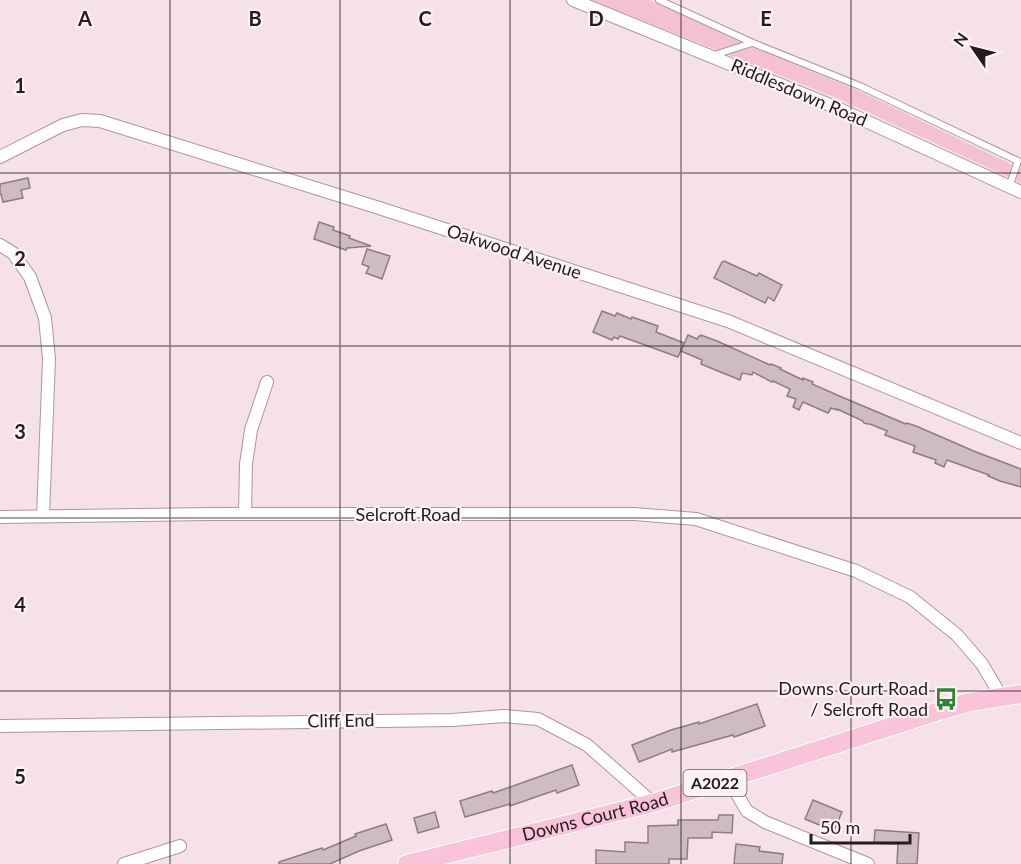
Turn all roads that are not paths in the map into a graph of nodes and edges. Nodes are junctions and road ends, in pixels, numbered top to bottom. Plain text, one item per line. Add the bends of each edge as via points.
1 (573, 0) edge
2 (659, 0) edge
3 (753, 43) junction
4 (711, 56) junction
5 (0, 157) edge
6 (1009, 187) junction
7 (1021, 192) edge
8 (0, 246) edge
9 (267, 382) dead end
10 (1021, 443) edge
11 (245, 514) junction
12 (43, 516) junction
13 (0, 517) edge
14 (1021, 693) edge
15 (1000, 696) junction
16 (0, 726) edge
17 (732, 778) junction
18 (652, 803) junction
19 (180, 846) dead end
20 (124, 864) edge
21 (407, 864) edge
22 (868, 864) edge

1 - 4 street, Riddlesdown Road
2 - 3 lane
3 - 4 lane
3 - 6 lane via 860,86 1018,161
4 - 6 street, Riddlesdown Road via 835,107
5 - 10 street, Oakwood Avenue via 63,125 100,121 728,321
6 - 7 street, Riddlesdown Road
8 - 12 street via 13,253 30,277 45,318 49,359
9 - 11 street via 251,430
11 - 12 street, Selcroft Road
11 - 15 street, Selcroft Road via 634,514 696,519 856,571 910,597 957,634 982,664
12 - 13 street, Selcroft Road
14 - 15 main road, Downs Court Road / A2022
15 - 17 main road, Downs Court Road / A2022 via 939,711
16 - 18 street, Cliff End via 538,718 587,745
17 - 18 main road, Downs Court Road / A2022
17 - 22 street via 747,811
18 - 21 main road, Downs Court Road / A2022
19 - 20 street

